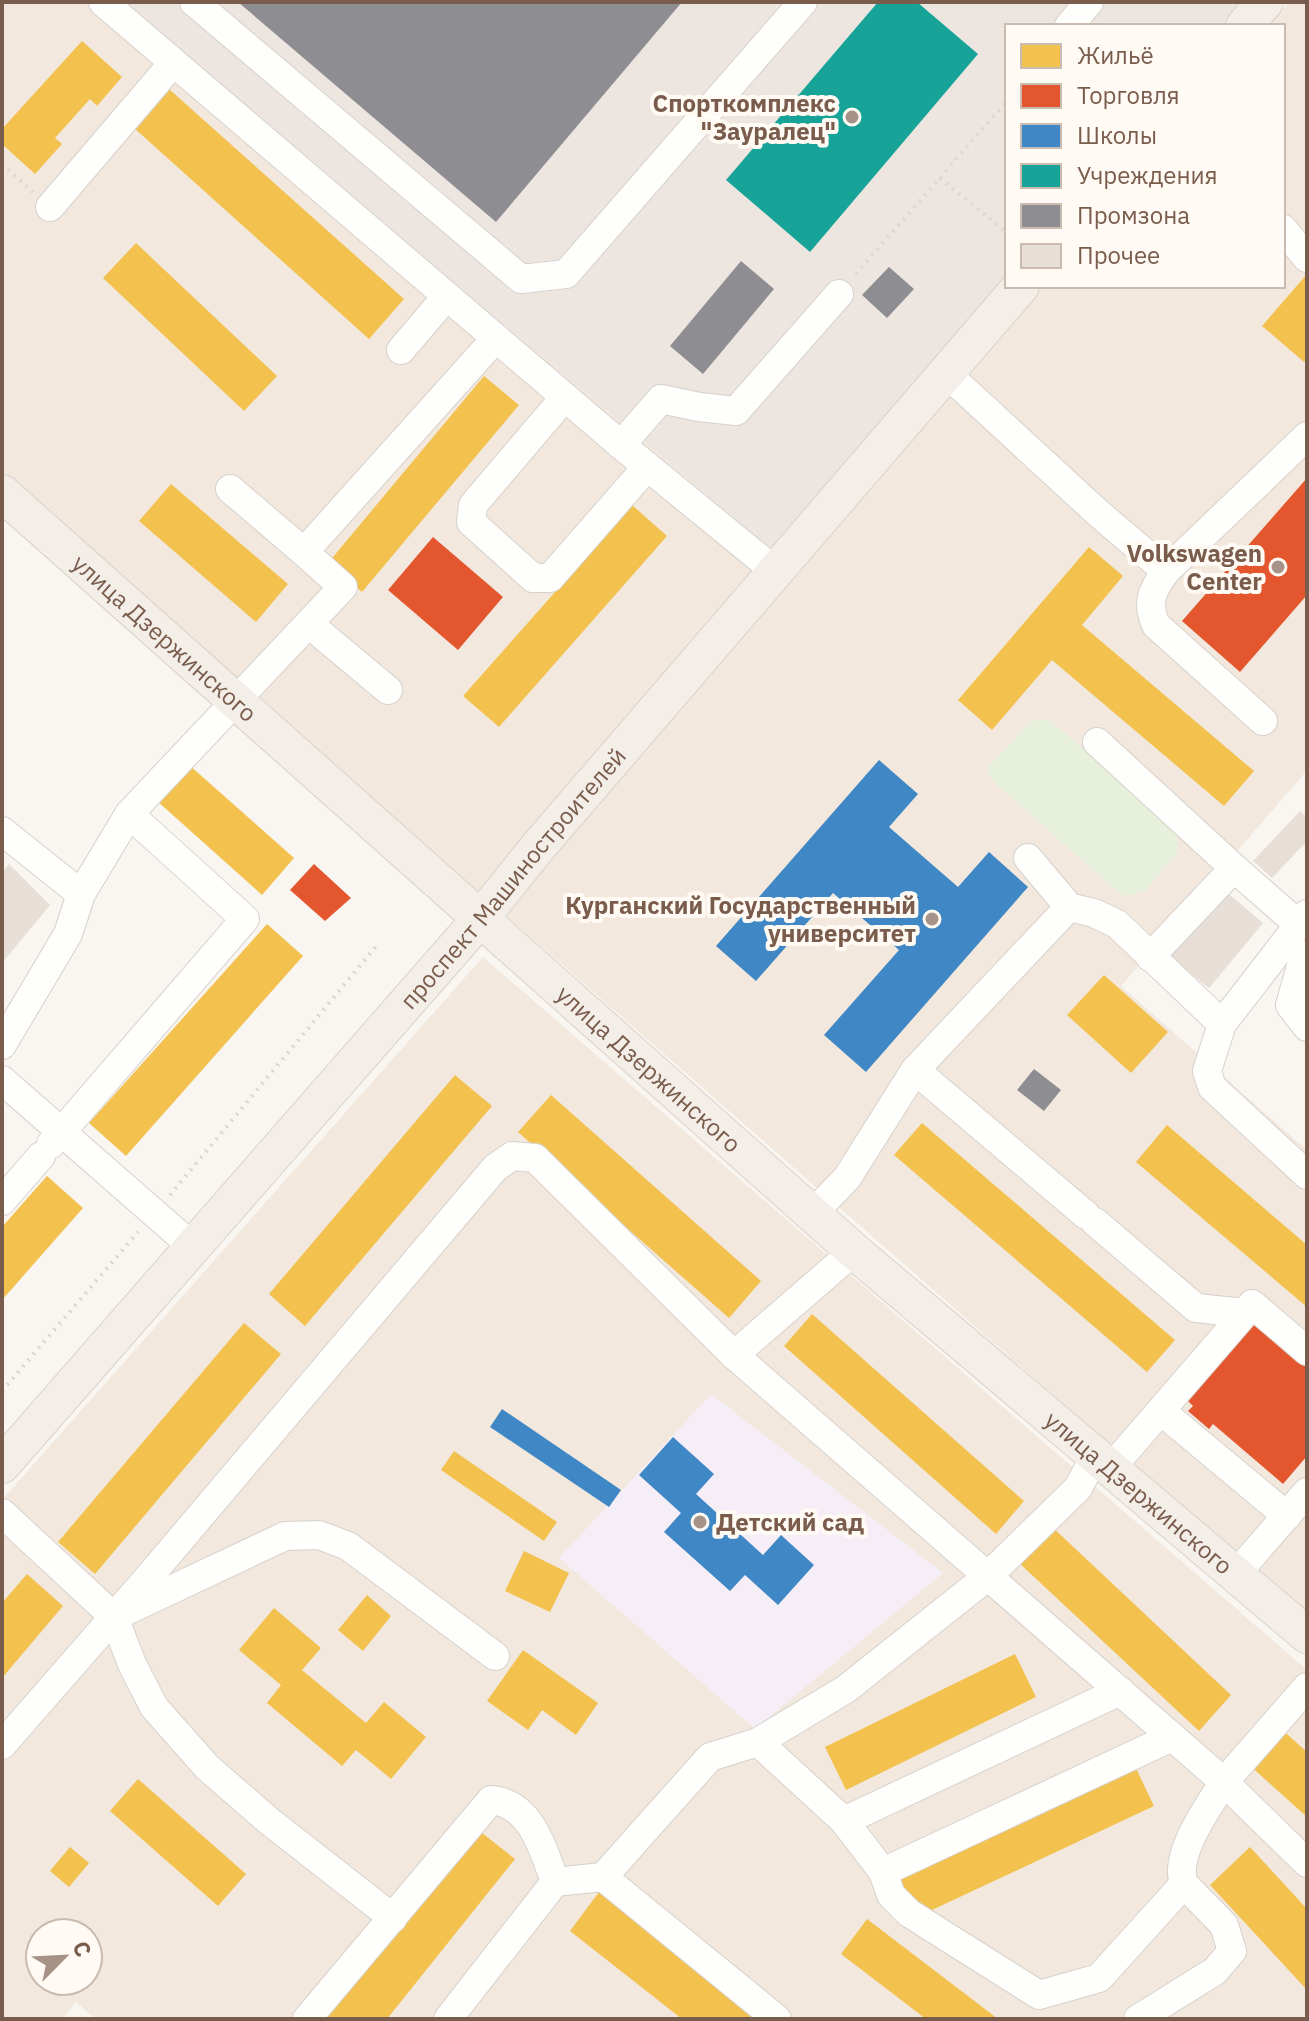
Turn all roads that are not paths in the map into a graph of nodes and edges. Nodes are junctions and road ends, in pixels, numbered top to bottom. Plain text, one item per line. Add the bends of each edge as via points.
1 (103, 2) edge
2 (194, 2) edge
3 (803, 2) edge
4 (1089, 2) edge
5 (1265, 2) edge
6 (1071, 24) edge
7 (1246, 24) edge
8 (173, 63) junction
9 (50, 207) road end
10 (1285, 231) edge
11 (1307, 258) edge
12 (1019, 288) edge
13 (839, 294) road end
14 (447, 296) junction
15 (496, 338) junction
16 (401, 350) dead end
17 (946, 373) junction
18 (565, 397) junction
19 (1307, 436) edge
20 (621, 445) junction
21 (647, 467) junction
22 (230, 489) dead end
23 (2, 493) edge
24 (304, 552) junction
25 (775, 571) junction
26 (1166, 571) junction
27 (309, 624) junction
28 (388, 690) dead end
29 (237, 701) junction
30 (1263, 721) dead end
31 (1097, 742) dead end
32 (129, 814) junction
33 (2, 831) edge
34 (1028, 858) dead end
35 (1234, 868) junction
36 (81, 894) junction
37 (1069, 907) junction
38 (480, 919) junction
39 (1302, 919) edge
40 (1307, 955) edge
41 (1150, 957) junction
42 (1222, 1024) junction
43 (1307, 1027) edge
44 (2, 1045) edge
45 (915, 1070) junction
46 (2, 1080) edge
47 (51, 1144) junction
48 (1307, 1175) edge
49 (2, 1201) edge
50 (813, 1213) junction
51 (193, 1247) junction
52 (854, 1251) junction
53 (1245, 1313) junction
54 (1307, 1351) edge
55 (734, 1355) junction
56 (1161, 1411) junction
57 (1103, 1462) junction
58 (2, 1465) edge
59 (1307, 1492) edge
60 (2, 1513) edge
61 (1287, 1516) junction
62 (1236, 1574) junction
63 (987, 1577) junction
64 (114, 1617) junction
65 (1307, 1635) edge
66 (495, 1656) dead end
67 (1307, 1687) edge
68 (1120, 1691) junction
69 (1172, 1737) junction
70 (758, 1742) junction
71 (2, 1745) edge
72 (1224, 1782) junction
73 (844, 1821) junction
74 (1307, 1863) edge
75 (883, 1872) junction
76 (603, 1877) junction
77 (555, 1882) junction
78 (1184, 1884) junction
79 (393, 1918) junction
80 (307, 2019) edge
81 (448, 2019) edge
82 (777, 2019) edge
83 (1138, 2019) edge

1 - 8 street
2 - 3 street via 521,279 566,274
4 - 6 street
5 - 7 main road
8 - 9 street
8 - 14 street
10 - 11 street
12 - 17 main road, проспект Машиностроителей
13 - 20 street via 736,411 661,399
14 - 15 street
14 - 16 street
15 - 18 street
15 - 24 street
17 - 25 main road, проспект Машиностроителей
17 - 26 street
18 - 20 street
18 - 21 street via 473,505 471,522 533,578 550,578
19 - 26 street
20 - 21 street
21 - 25 street
22 - 24 street
23 - 29 main road, улица Дзержинского
24 - 27 street via 343,587
25 - 38 main road, проспект Машиностроителей
26 - 30 street via 1152,589 1149,610 1156,625
27 - 28 street
27 - 29 street
29 - 32 street
29 - 38 main road, улица Дзержинского
31 - 35 street
32 - 36 street
32 - 47 street via 245,919
33 - 36 street
34 - 37 street
35 - 39 street
35 - 41 street
36 - 44 street via 68,934
37 - 41 street via 1117,924
37 - 45 street
38 - 50 main road, улица Дзержинского
38 - 51 main road, проспект Машиностроителей
39 - 42 street
40 - 43 street via 1290,1005
41 - 42 street
42 - 48 street via 1207,1071 1212,1087
45 - 50 street via 847,1178
45 - 53 street via 1196,1308
46 - 47 street
47 - 49 street
47 - 51 street via 154,1213
50 - 52 main road, улица Дзержинского
51 - 58 main road, проспект Машиностроителей
52 - 55 street
52 - 57 main road, улица Дзержинского
53 - 54 street via 1252,1304
53 - 56 street
55 - 63 street
55 - 64 street via 535,1158 512,1156 495,1168
56 - 57 street
56 - 61 street
57 - 62 main road, улица Дзержинского
57 - 63 street
59 - 61 street
60 - 64 street
61 - 62 street
62 - 65 main road, улица Дзержинского
63 - 68 street
63 - 70 street via 846,1689
64 - 66 street via 285,1536 319,1535 348,1546
64 - 71 street
64 - 79 street via 154,1707 198,1758
67 - 72 street
68 - 69 street
68 - 73 street
69 - 72 street
69 - 75 street
70 - 73 street
70 - 76 street via 710,1757
72 - 74 street
72 - 78 street via 1181,1863
73 - 75 street
75 - 78 street via 891,1895 909,1913 1039,1995 1099,1978
76 - 77 street
76 - 82 street
77 - 79 street via 538,1836 516,1808 491,1800
77 - 81 street
78 - 83 street via 1224,1925 1232,1951 1215,1971
79 - 80 street

